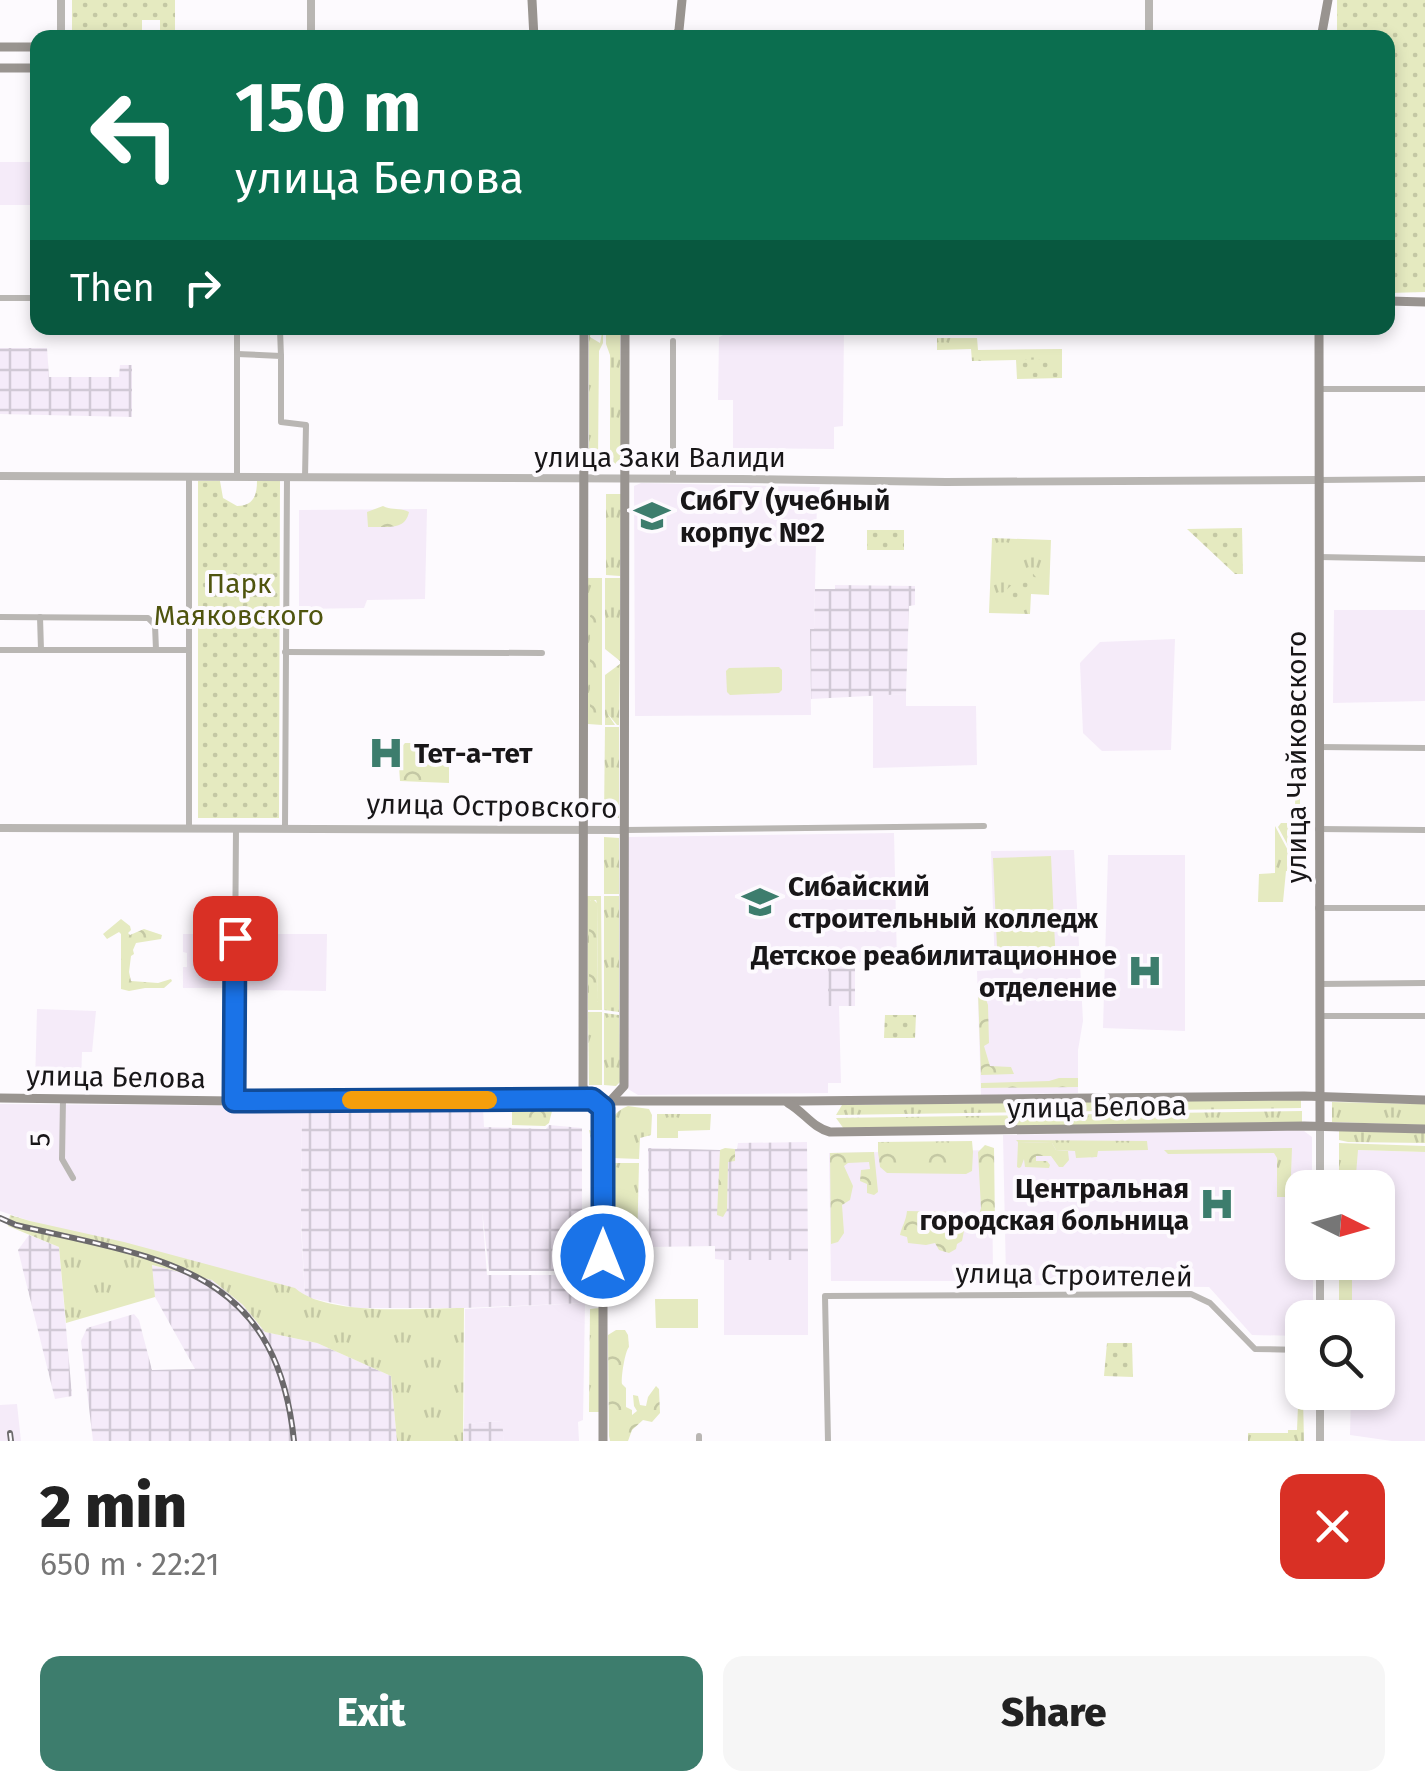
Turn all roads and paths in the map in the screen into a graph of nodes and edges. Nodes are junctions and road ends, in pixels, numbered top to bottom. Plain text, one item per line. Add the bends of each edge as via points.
1 (61, 0) edge
2 (312, 0) edge
3 (532, 0) edge
4 (682, 0) edge
5 (1149, 0) edge
6 (1328, 0) edge
7 (61, 30) edge
8 (311, 30) edge
9 (534, 30) edge
10 (680, 30) edge
11 (1149, 30) edge
12 (1322, 30) edge
13 (0, 47) edge
14 (30, 47) edge
15 (0, 68) edge
16 (30, 68) edge
17 (0, 298) edge
18 (30, 298) edge
19 (1395, 301) edge
20 (1425, 302) edge
21 (237, 335) edge
22 (280, 335) edge
23 (584, 335) edge
24 (624, 335) edge
25 (1319, 335) edge
26 (673, 341) dead end
27 (237, 354) junction
28 (281, 356) junction
29 (1319, 389) junction
30 (1425, 389) edge
31 (0, 476) edge
32 (189, 476) junction
33 (237, 477) junction
34 (287, 478) junction
35 (305, 478) junction
36 (584, 479) junction
37 (624, 479) junction
38 (673, 479) junction
39 (1425, 479) edge
40 (1319, 480) junction
41 (1318, 557) junction
42 (1425, 560) edge
43 (40, 616) junction
44 (0, 617) edge
45 (0, 650) edge
46 (40, 650) junction
47 (156, 650) junction
48 (189, 650) junction
49 (285, 652) junction
50 (542, 653) dead end
51 (1319, 747) junction
52 (1425, 748) edge
53 (984, 826) dead end
54 (189, 827) junction
55 (236, 827) junction
56 (285, 827) junction
57 (0, 828) edge
58 (584, 828) junction
59 (1318, 829) junction
60 (624, 830) junction
61 (1425, 830) edge
62 (1318, 908) junction
63 (1425, 908) edge
64 (1425, 983) edge
65 (1319, 984) junction
66 (1319, 1016) junction
67 (1425, 1016) edge
68 (624, 1086) junction
69 (583, 1087) junction
70 (1320, 1096) junction
71 (0, 1098) edge
72 (577, 1099) junction
73 (592, 1099) junction
74 (63, 1100) junction
75 (614, 1100) junction
76 (634, 1100) junction
77 (819, 1100) junction
78 (1425, 1100) edge
79 (234, 1101) junction
80 (781, 1101) junction
81 (801, 1101) junction
82 (603, 1108) junction
83 (811, 1109) junction
84 (812, 1122) junction
85 (1320, 1126) junction
86 (1425, 1129) edge
87 (1320, 1170) edge
88 (74, 1178) dead end
89 (1285, 1350) edge
90 (1320, 1410) edge
91 (603, 1441) edge
92 (828, 1441) edge
93 (1320, 1441) edge

1 - 7 street
2 - 8 street
3 - 9 main road
4 - 10 main road
5 - 11 street
6 - 12 main road
13 - 14 main road
15 - 16 main road
17 - 18 street
19 - 20 main road
21 - 27 street
22 - 28 street
23 - 36 main road
24 - 37 main road
25 - 29 main road, улица Чайковского
26 - 38 street
27 - 28 street
27 - 33 street
28 - 35 street via 281,422 306,425
29 - 30 street
29 - 40 main road, улица Чайковского
31 - 32 street, улица Заки Валиди
32 - 33 street, улица Заки Валиди
32 - 48 street
33 - 34 street, улица Заки Валиди
34 - 35 street, улица Заки Валиди
34 - 49 street
35 - 36 street, улица Заки Валиди
36 - 37 street, улица Заки Валиди
36 - 58 main road
37 - 38 street, улица Заки Валиди
37 - 60 main road
38 - 40 street, улица Заки Валиди
39 - 40 street
40 - 41 main road, улица Чайковского
41 - 42 street
41 - 51 main road, улица Чайковского
43 - 44 street
43 - 46 street
43 - 47 street via 148,618 155,624
45 - 46 street
46 - 47 street
47 - 48 street
48 - 54 street
49 - 50 street
49 - 56 street
51 - 52 street
51 - 59 main road, улица Чайковского
53 - 60 street, улица Островского
54 - 55 street, улица Островского
54 - 57 street, улица Островского
55 - 56 street, улица Островского
55 - 79 street
56 - 58 street, улица Островского
58 - 60 street, улица Островского
58 - 69 main road
59 - 61 street
59 - 62 main road, улица Чайковского
60 - 68 main road
62 - 63 street
62 - 65 main road, улица Чайковского
64 - 65 street
65 - 66 main road, улица Чайковского
66 - 67 street
66 - 70 main road, улица Чайковского
68 - 75 main road
68 - 76 main road
69 - 72 main road
69 - 73 main road
70 - 77 main road, улица Белова
70 - 78 main road, улица Белова
70 - 85 main road, улица Чайковского
71 - 74 main road, улица Белова
72 - 73 main road, улица Белова
72 - 79 main road, улица Белова
73 - 75 main road, улица Белова
73 - 82 main road
74 - 79 main road, улица Белова
74 - 88 street, 5 via 62,1159
75 - 76 main road, улица Белова
75 - 82 main road
76 - 80 main road, улица Белова
77 - 81 main road, улица Белова
77 - 83 main road
80 - 81 main road, улица Белова
80 - 84 main road, улица Белова
81 - 83 main road
82 - 91 main road
83 - 84 main road
84 - 85 main road, улица Белова via 826,1132
85 - 86 main road, улица Белова
85 - 87 street, улица Чайковского
89 - 92 street, улица Строителей via 1255,1349 1210,1302 1191,1294 825,1296
90 - 93 street

